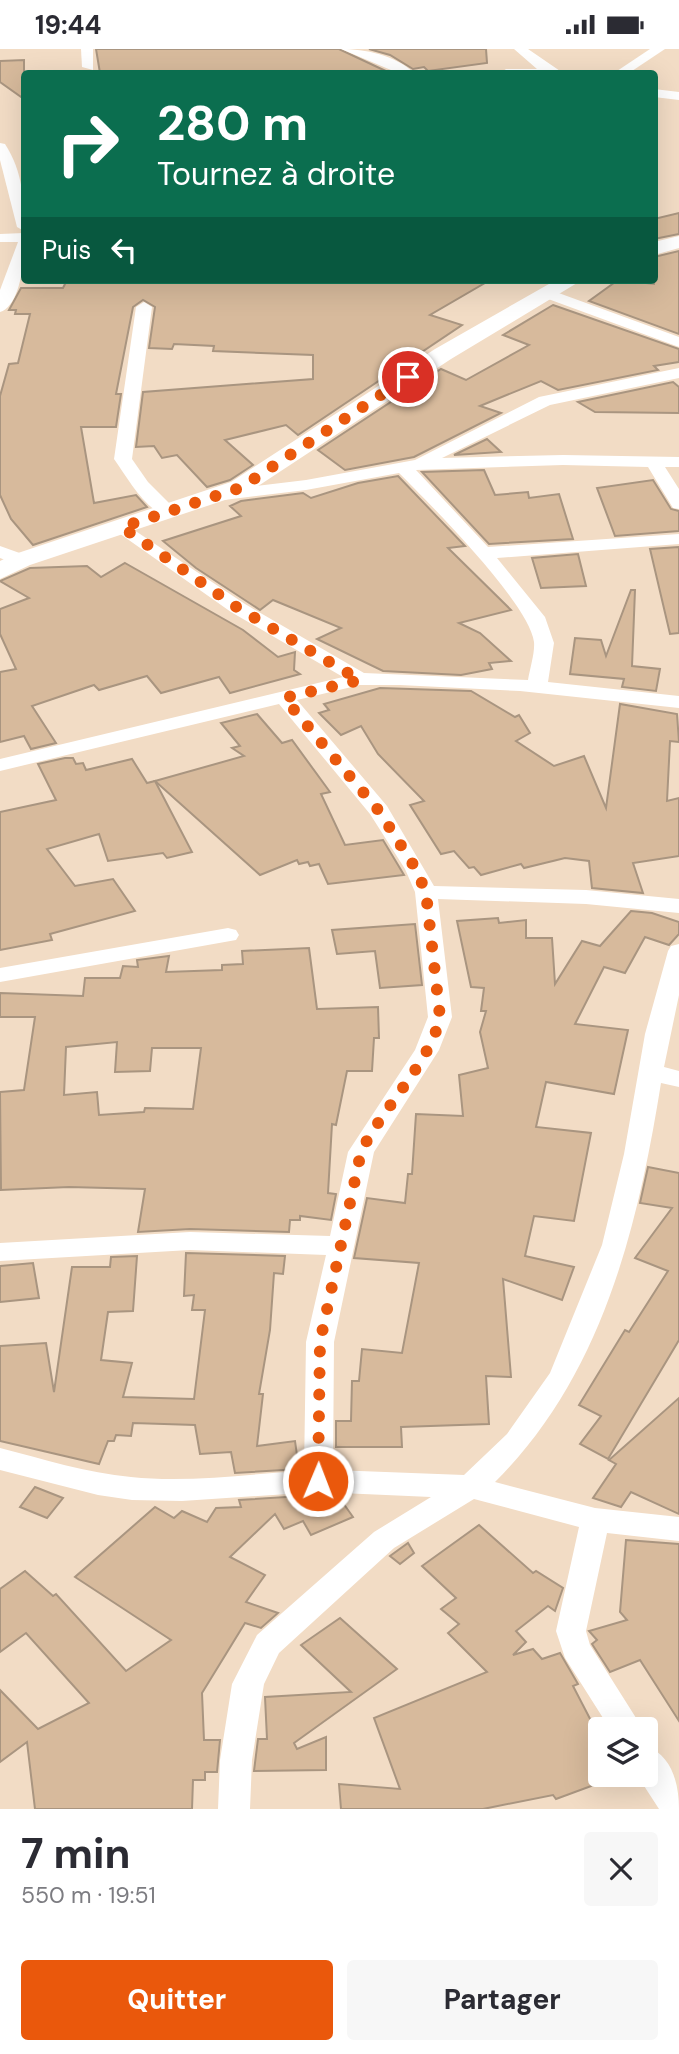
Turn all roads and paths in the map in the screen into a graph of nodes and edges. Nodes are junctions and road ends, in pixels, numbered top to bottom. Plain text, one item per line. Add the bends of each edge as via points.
1 (88, 49) edge
2 (347, 49) edge
3 (520, 49) edge
4 (652, 50) edge
5 (88, 67) dead end
6 (402, 70) edge
7 (546, 70) edge
8 (625, 70) edge
9 (0, 147) edge
10 (18, 167) edge
11 (21, 197) edge
12 (21, 236) edge
13 (0, 238) edge
14 (679, 242) edge
15 (658, 248) edge
16 (21, 255) edge
17 (564, 284) edge
18 (545, 293) junction
19 (0, 307) edge
20 (144, 307) dead end
21 (679, 342) edge
22 (679, 373) edge
23 (653, 461) junction
24 (679, 462) edge
25 (411, 465) junction
26 (224, 495) junction
27 (679, 504) edge
28 (169, 512) junction
29 (122, 527) junction
30 (679, 539) edge
31 (483, 553) junction
32 (7, 561) edge
33 (360, 680) junction
34 (537, 686) junction
35 (284, 698) junction
36 (679, 702) edge
37 (0, 765) edge
38 (426, 893) junction
39 (679, 906) edge
40 (228, 935) dead end
41 (679, 951) edge
42 (0, 975) edge
43 (650, 1072) junction
44 (679, 1079) edge
45 (341, 1246) junction
46 (0, 1252) edge
47 (0, 1459) edge
48 (318, 1481) junction
49 (471, 1487) junction
50 (595, 1520) junction
51 (679, 1529) edge
52 (618, 1717) edge
53 (658, 1779) edge
54 (234, 1809) edge
55 (677, 1809) edge

1 - 5 street
2 - 6 street
3 - 7 street
4 - 8 street
9 - 10 street
10 - 11 street
12 - 13 street
14 - 15 main road
16 - 19 street
17 - 18 main road
18 - 21 street
18 - 26 main road via 443,353 253,481
20 - 28 street via 123,459
22 - 25 street via 545,401
23 - 24 street
23 - 25 street
23 - 27 street
25 - 26 street
25 - 31 street
26 - 28 main road
28 - 29 main road
29 - 32 main road
29 - 33 street via 238,608
30 - 31 street
31 - 34 street via 542,630
33 - 34 street
33 - 35 street
34 - 36 street
35 - 37 street
35 - 38 street via 379,811
38 - 39 street via 586,897
38 - 45 street via 440,1017 436,1037 374,1125 361,1152
40 - 42 street
41 - 43 street
43 - 44 street
43 - 49 street via 637,1154 615,1245 562,1377 517,1442
45 - 46 street via 191,1241
45 - 48 street via 320,1342
47 - 48 street via 132,1489
48 - 49 street
49 - 50 street
49 - 54 street via 384,1540 268,1644 248,1684
50 - 51 street
50 - 52 street via 571,1631 576,1649
53 - 55 street

